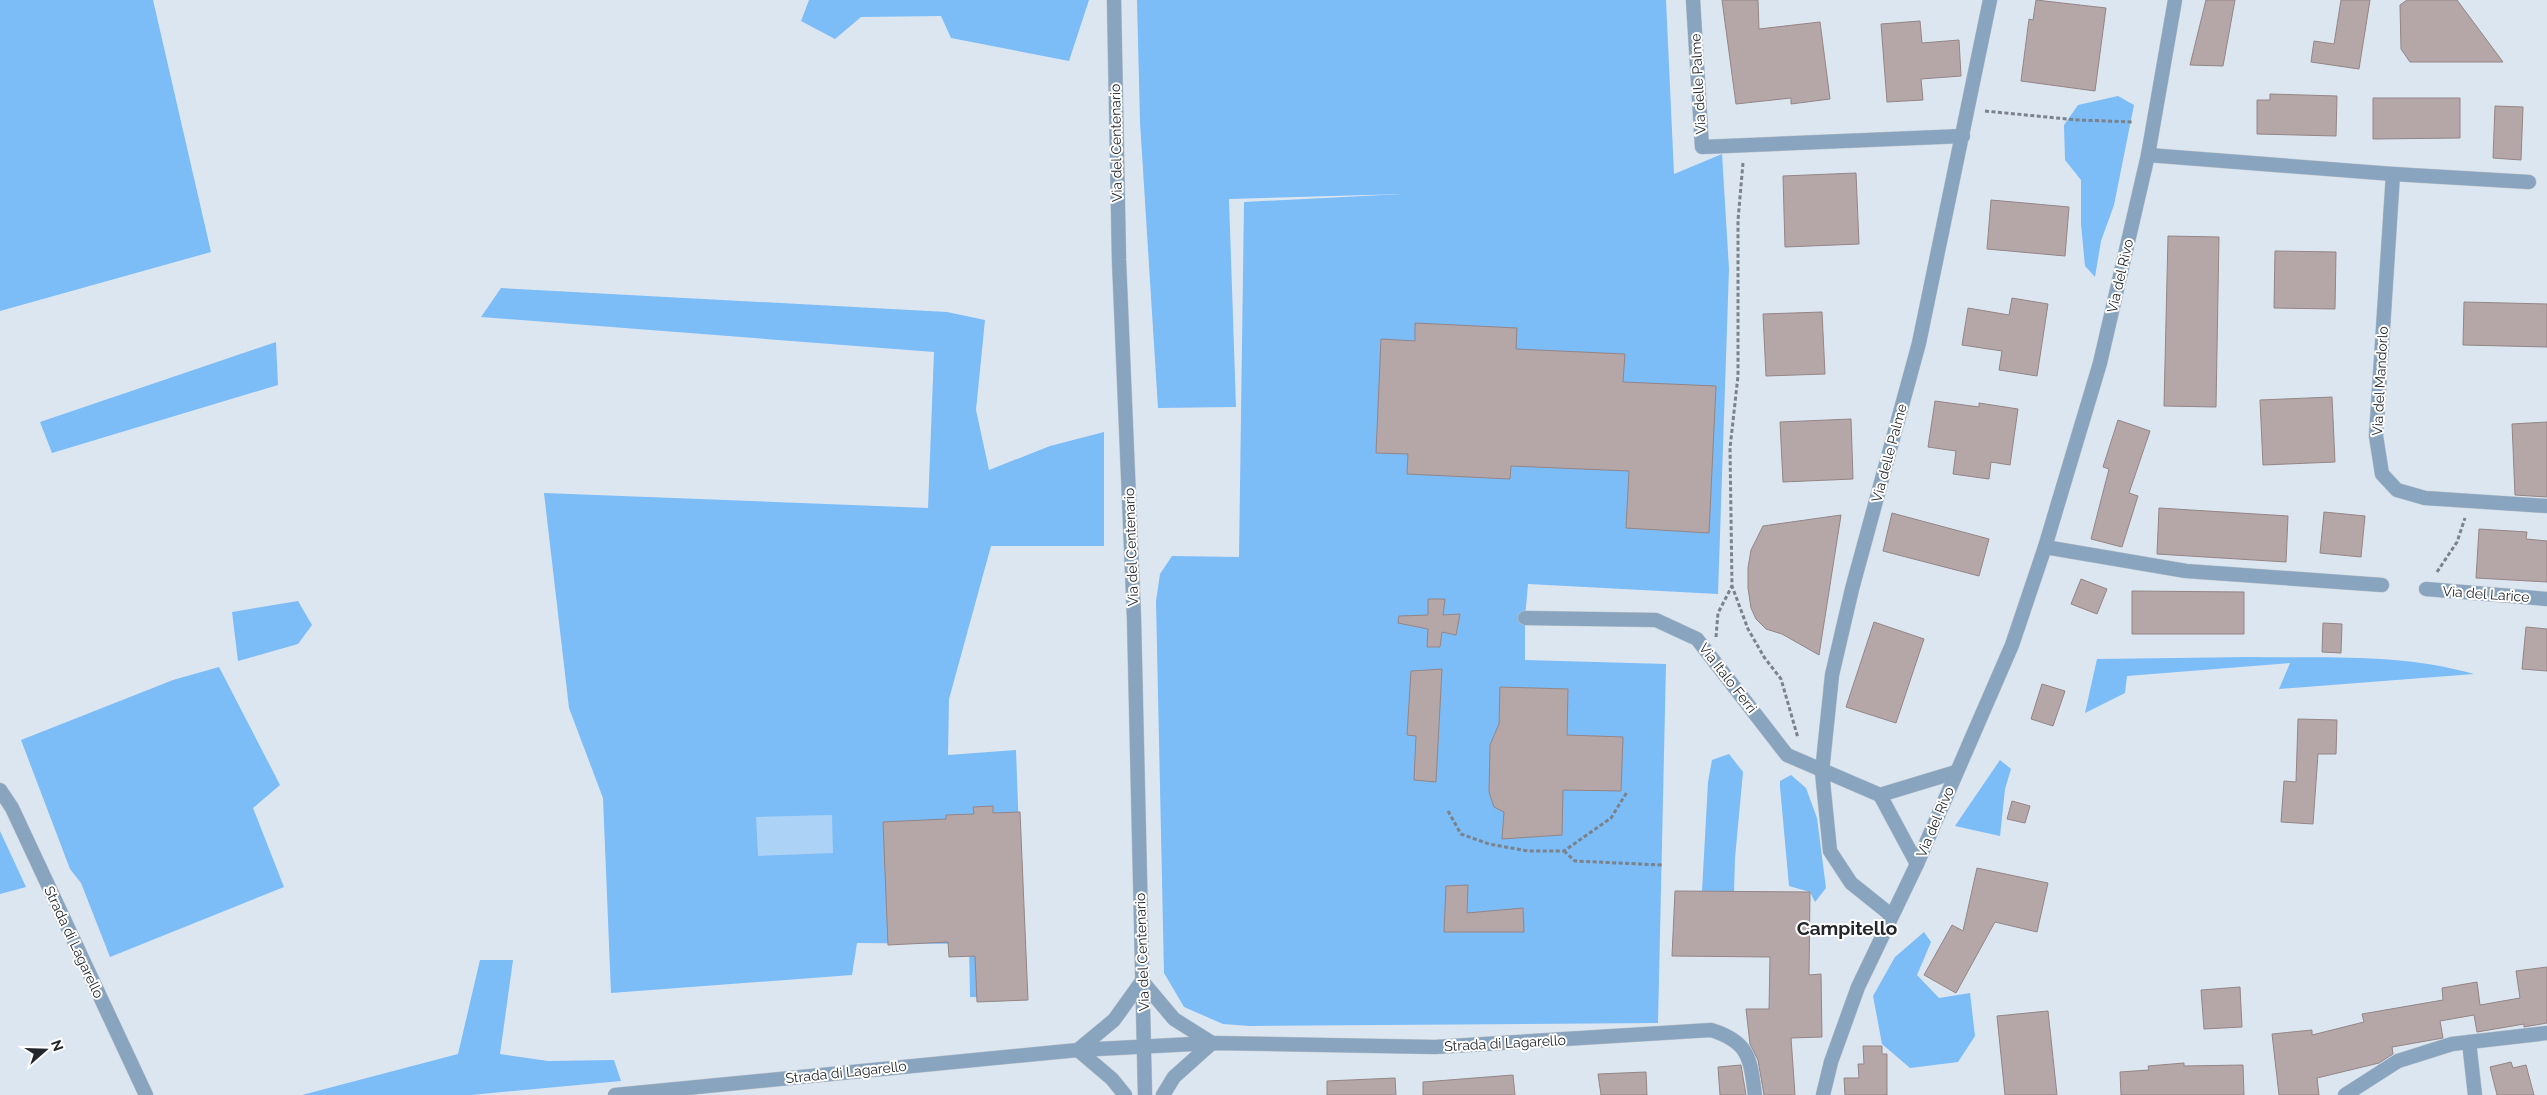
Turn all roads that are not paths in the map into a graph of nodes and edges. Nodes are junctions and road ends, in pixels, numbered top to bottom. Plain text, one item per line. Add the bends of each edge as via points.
1 (1114, 0) edge
2 (1693, 0) edge
3 (1990, 0) edge
4 (2174, 0) edge
5 (1963, 136) junction
6 (2148, 154) junction
7 (2393, 174) junction
8 (2529, 182) dead end
9 (2547, 506) edge
10 (2046, 547) junction
11 (2382, 585) dead end
12 (2426, 590) road end
13 (2547, 599) edge
14 (1525, 618) dead end
15 (1822, 772) junction
16 (1956, 772) junction
17 (0, 790) edge
18 (1880, 795) junction
19 (1917, 864) junction
20 (1891, 915) junction
21 (1142, 981) junction
22 (2547, 1033) edge
23 (1212, 1042) junction
24 (2469, 1042) junction
25 (1145, 1045) junction
26 (1078, 1050) junction
27 (146, 1095) edge
28 (615, 1095) edge
29 (1125, 1095) edge
30 (1146, 1095) edge
31 (1163, 1095) edge
32 (1755, 1095) edge
33 (1823, 1095) edge
34 (2345, 1095) edge
35 (2476, 1095) edge

1 - 21 street, Via del Centenario
2 - 5 street, Via delle Palme via 1702,147
3 - 5 street, Via delle Palme
4 - 6 street, Via del Rivo
5 - 15 street, Via delle Palme via 1920,343 1852,588 1832,675
6 - 7 street
6 - 10 street, Via del Rivo via 2100,363
7 - 8 street
7 - 9 street, Via del Mandorlo via 2376,436 2382,474 2398,490 2425,498
10 - 11 street via 2186,571
10 - 16 street, Via del Rivo via 2012,645
12 - 13 street, Via del Larice
14 - 15 street, Via Italo Ferri via 1656,620 1697,639 1787,755
15 - 18 street
15 - 20 street, Via delle Palme via 1830,851 1851,883
16 - 18 street
16 - 19 street, Via del Rivo
17 - 27 street, Strada di Lagarello via 12,808
18 - 19 street
19 - 20 street, Via del Rivo
20 - 33 street, Via del Rivo via 1858,987 1830,1062
21 - 23 street, Strada di Lagarello via 1174,1019
21 - 25 street, Via del Centenario
21 - 26 street via 1114,1020
22 - 24 street
23 - 25 street, Strada di Lagarello
23 - 31 street via 1174,1077
23 - 32 street, Strada di Lagarello via 1435,1047 1712,1030 1728,1035 1742,1045 1750,1060
24 - 34 street via 2398,1061
24 - 35 street
25 - 26 street, Strada di Lagarello
25 - 30 street, Via del Centenario
26 - 28 street, Strada di Lagarello
26 - 29 street via 1112,1079

